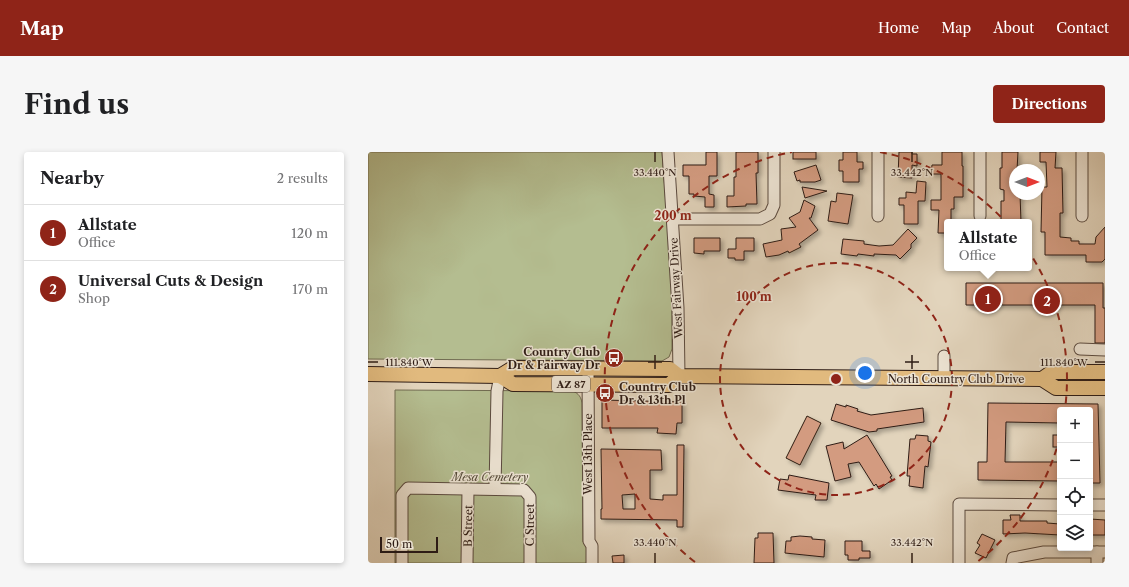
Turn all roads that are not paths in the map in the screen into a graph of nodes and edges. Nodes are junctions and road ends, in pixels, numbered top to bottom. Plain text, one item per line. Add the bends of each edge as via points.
1 (668, 152) edge
2 (774, 152) edge
3 (878, 152) edge
4 (980, 152) edge
5 (1082, 152) edge
6 (878, 216) dead end
7 (980, 216) dead end
8 (1082, 216) dead end
9 (672, 219) junction
10 (1080, 349) dead end
11 (1105, 350) edge
12 (944, 356) dead end
13 (588, 368) junction
14 (1105, 372) edge
15 (368, 374) edge
16 (500, 376) junction
17 (679, 376) junction
18 (944, 378) junction
19 (1042, 379) junction
20 (588, 384) junction
21 (1105, 388) edge
22 (468, 489) junction
23 (499, 489) junction
24 (1057, 505) edge
25 (1093, 505) edge
26 (1105, 505) edge
27 (1100, 556) edge
28 (1012, 561) edge
29 (402, 563) edge
30 (467, 563) edge
31 (530, 563) edge
32 (592, 563) edge
33 (959, 563) edge

1 - 9 street, West Fairway Drive
2 - 9 street via 774,205 770,214 760,219
3 - 6 street
4 - 7 street
5 - 8 street
9 - 17 street, West Fairway Drive via 681,270 678,308
10 - 11 street
12 - 18 street
13 - 16 main road, North Country Club Drive / AZ 87 via 513,368
13 - 17 main road, North Country Club Drive / AZ 87 via 670,369
13 - 20 street, West 13th Place
14 - 19 main road, North Country Club Drive / AZ 87 via 1052,372
15 - 16 main road, North Country Club Drive / AZ 87
16 - 20 main road, North Country Club Drive / AZ 87 via 513,384
16 - 23 street via 503,402
17 - 18 main road, North Country Club Drive / AZ 87
17 - 20 main road, North Country Club Drive / AZ 87 via 669,385
18 - 19 main road, North Country Club Drive / AZ 87
19 - 21 main road, North Country Club Drive / AZ 87 via 1056,388
20 - 32 street, West 13th Place via 588,541 592,546
22 - 23 street
22 - 29 street via 408,488 402,495
22 - 30 street, B Street
23 - 31 street, C Street via 524,490 530,497
24 - 33 street via 959,504
25 - 26 street
27 - 28 street via 1044,552

